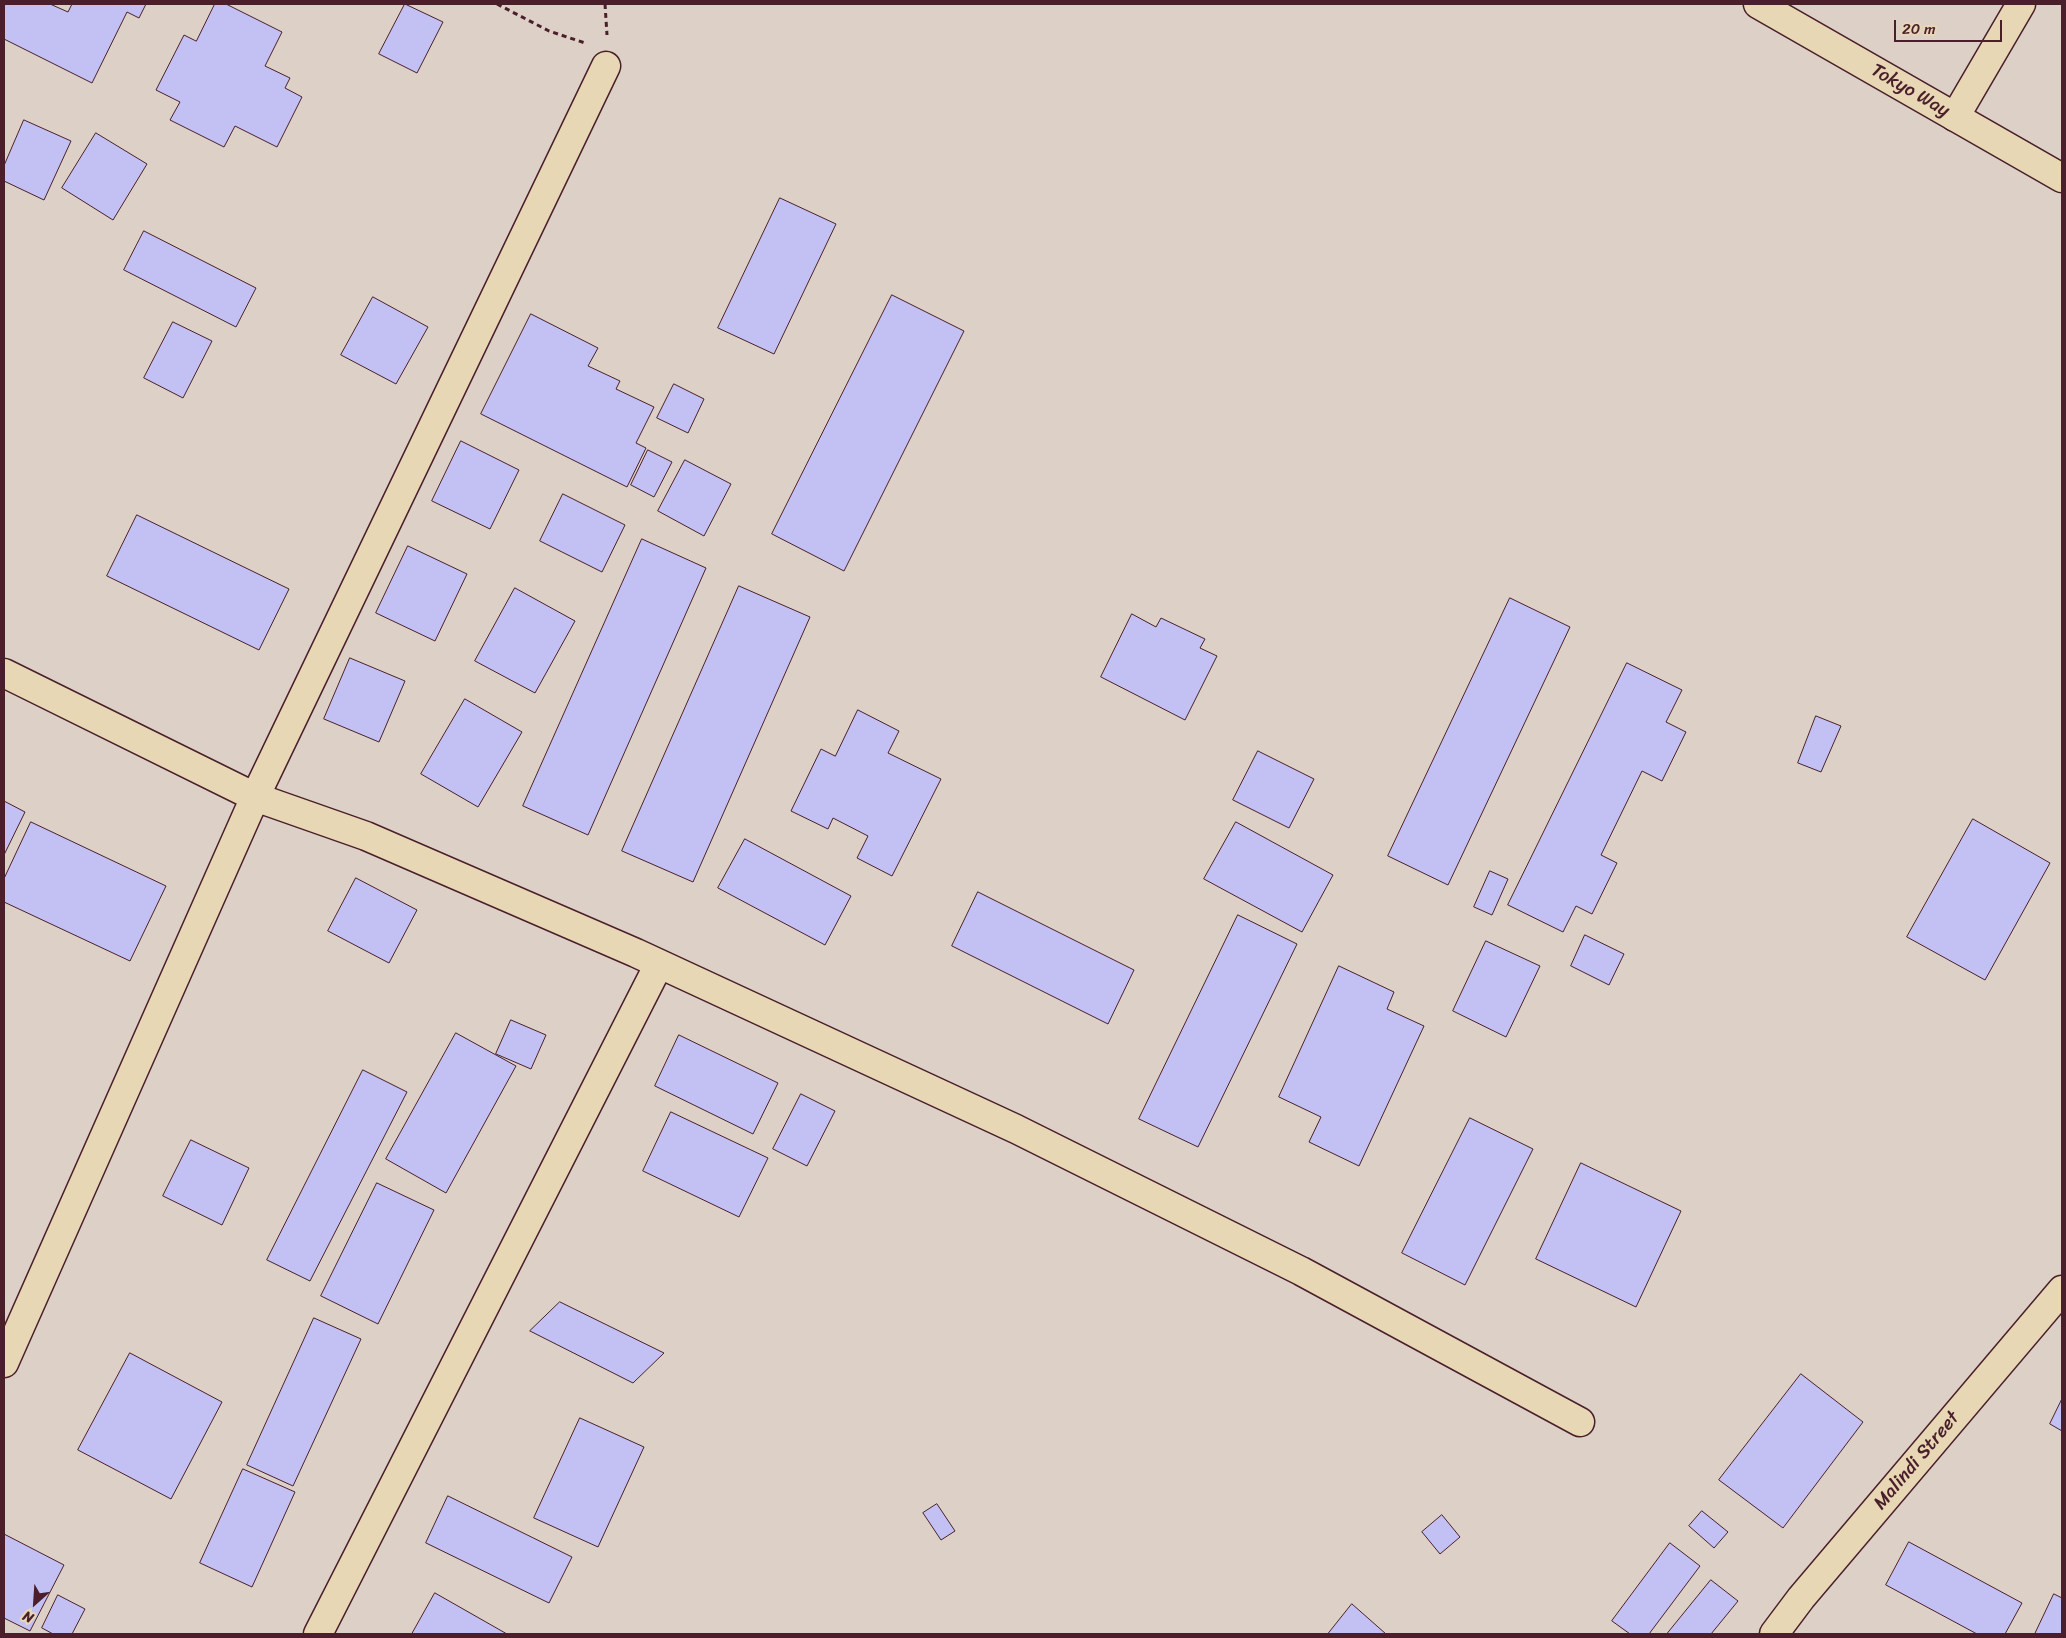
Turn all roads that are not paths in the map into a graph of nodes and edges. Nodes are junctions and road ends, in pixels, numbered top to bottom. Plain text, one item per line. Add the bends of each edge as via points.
1 (1758, 4) edge
2 (2021, 4) edge
3 (606, 66) dead end
4 (1955, 117) junction
5 (2062, 178) edge
6 (4, 673) edge
7 (255, 797) junction
8 (659, 964) junction
9 (2062, 1290) edge
10 (4, 1363) edge
11 (1580, 1422) dead end
12 (318, 1634) edge
13 (1774, 1634) edge

1 - 4 street, Tokyo Way
2 - 4 street
3 - 7 street
4 - 5 street, Tokyo Way
6 - 7 street
7 - 8 street via 366,836
7 - 10 street
8 - 11 street via 1016,1129 1301,1270
8 - 12 street
9 - 13 street, Malindi Street

